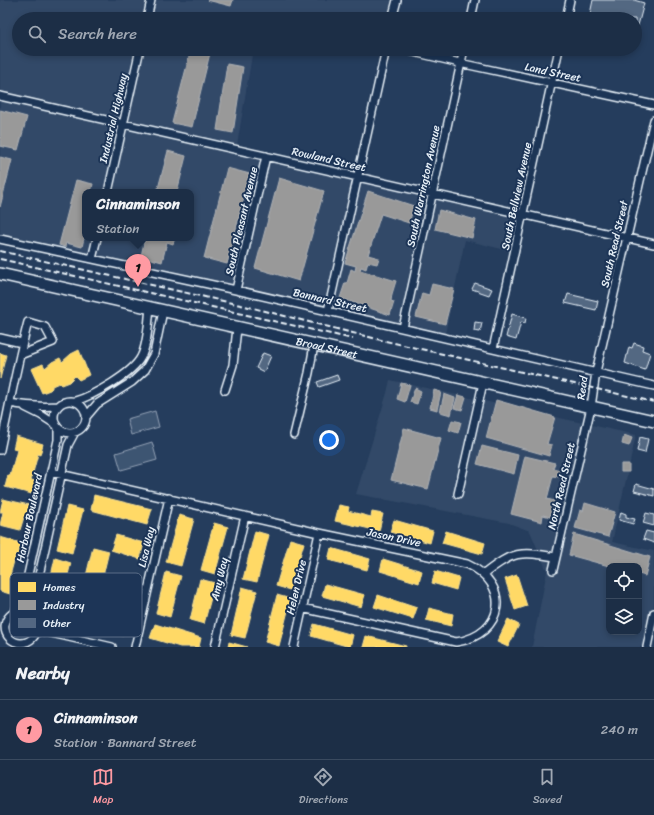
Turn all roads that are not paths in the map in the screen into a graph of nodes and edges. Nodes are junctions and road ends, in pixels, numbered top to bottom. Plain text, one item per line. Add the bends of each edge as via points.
1 (151, 0) edge
2 (397, 0) edge
3 (475, 0) edge
4 (570, 0) edge
5 (148, 12) edge
6 (394, 12) edge
7 (472, 12) edge
8 (567, 12) edge
9 (138, 56) edge
10 (384, 56) edge
11 (431, 56) edge
12 (462, 56) edge
13 (558, 56) edge
14 (461, 63) junction
15 (552, 82) junction
16 (0, 96) edge
17 (654, 105) edge
18 (654, 120) edge
19 (123, 124) junction
20 (266, 156) junction
21 (358, 177) junction
22 (109, 189) edge
23 (432, 194) junction
24 (523, 214) junction
25 (627, 238) junction
26 (0, 239) edge
27 (96, 241) edge
28 (654, 244) edge
29 (92, 259) junction
30 (0, 274) edge
31 (236, 290) junction
32 (150, 308) junction
33 (163, 311) junction
34 (328, 311) junction
35 (237, 328) junction
36 (403, 328) junction
37 (0, 338) edge
38 (22, 342) junction
39 (314, 345) junction
40 (494, 348) junction
41 (20, 355) junction
42 (140, 358) junction
43 (149, 364) junction
44 (596, 372) junction
45 (483, 383) junction
46 (654, 386) edge
47 (225, 390) dead end
48 (76, 401) junction
49 (10, 403) junction
50 (22, 405) junction
51 (58, 406) junction
52 (591, 407) junction
53 (86, 417) junction
54 (654, 421) edge
55 (56, 426) junction
56 (75, 432) junction
57 (294, 434) dead end
58 (0, 450) edge
59 (51, 472) junction
60 (61, 474) junction
61 (458, 494) dead end
62 (169, 498) junction
63 (245, 516) junction
64 (319, 532) junction
65 (556, 557) junction
66 (553, 570) dead end
67 (28, 573) edge
68 (39, 573) edge
69 (484, 574) junction
70 (302, 608) junction
71 (654, 613) edge
72 (10, 614) edge
73 (142, 616) edge
74 (3, 624) edge
75 (34, 637) edge
76 (66, 637) edge
77 (137, 637) edge
78 (10, 639) junction
79 (25, 645) edge
80 (101, 646) edge
81 (11, 647) edge
82 (112, 647) edge
83 (135, 647) edge
84 (215, 647) edge
85 (294, 647) edge
86 (646, 647) edge

1 - 5 street
2 - 6 street
3 - 7 street
4 - 8 street
9 - 19 street, Industrial Highway
10 - 21 street
11 - 14 street, Land Street
12 - 14 street, South Warrington Avenue
13 - 15 street, South Bellview Avenue
14 - 15 street, Land Street
14 - 23 street, South Warrington Avenue
15 - 17 street, Land Street
15 - 24 street, South Bellview Avenue
16 - 19 street, Rowland Street
18 - 25 street, South Read Street
19 - 20 street, Rowland Street
19 - 22 street, Industrial Highway
20 - 21 street, Rowland Street
20 - 31 street, South Pleasant Avenue
21 - 23 street, Rowland Street
21 - 34 street
23 - 24 street, Rowland Street
23 - 36 street, South Warrington Avenue
24 - 25 street, Rowland Street
24 - 40 street, South Bellview Avenue
25 - 28 street, Rowland Street
25 - 44 street, South Read Street
26 - 29 street, Bannard Street
27 - 29 street
29 - 31 street, Bannard Street
30 - 32 main road, Broad Street
31 - 34 street, Bannard Street
32 - 33 main road, Broad Street
32 - 42 street via 144,350
33 - 35 main road, Broad Street
33 - 43 street, Harbour Boulevard via 154,354
34 - 36 street, Bannard Street
35 - 39 main road, Broad Street
35 - 47 street via 233,365
36 - 40 street, Bannard Street
37 - 38 street
38 - 41 street
38 - 41 street via 28,322 44,327 53,342
39 - 45 main road, Broad Street
39 - 57 street via 310,373
40 - 44 street, Bannard Street
41 - 49 street
42 - 43 street
42 - 48 street via 130,371 86,398
43 - 53 street, Harbour Boulevard via 139,377 97,404
44 - 46 street, Bannard Street
44 - 52 street, Read
45 - 52 main road, Broad Street
45 - 61 street
48 - 51 street via 69,400
48 - 53 street via 82,406
49 - 50 street
49 - 58 street
50 - 51 street
50 - 55 street
51 - 55 street, Harbour Boulevard via 54,413
52 - 54 main road, Broad Street
52 - 65 street, North Read Street
53 - 56 street, Harbour Boulevard via 84,424
55 - 56 street via 64,432
55 - 59 street, Harbour Boulevard via 58,440
56 - 60 street, Harbour Boulevard via 68,445
59 - 60 street, Jason Drive
59 - 67 street, Harbour Boulevard
60 - 62 street, Jason Drive
60 - 68 street, Harbour Boulevard
62 - 63 street, Jason Drive
62 - 73 street, Lisa Way
63 - 64 street, Jason Drive
63 - 84 street, Amy Way
64 - 69 street, Jason Drive via 467,564
64 - 70 street, Helen Drive
65 - 66 street, North Read Street
65 - 69 street via 531,553 512,556 500,561
69 - 70 street, Jason Drive via 495,591 497,606 493,618 480,634 456,642
70 - 85 street, Helen Drive
71 - 86 street
72 - 74 street, Harbour Boulevard
74 - 78 street, Harbour Boulevard
75 - 79 street
76 - 80 street
77 - 83 street, Lisa Way
78 - 79 street
78 - 81 street, Harbour Boulevard
80 - 82 street

